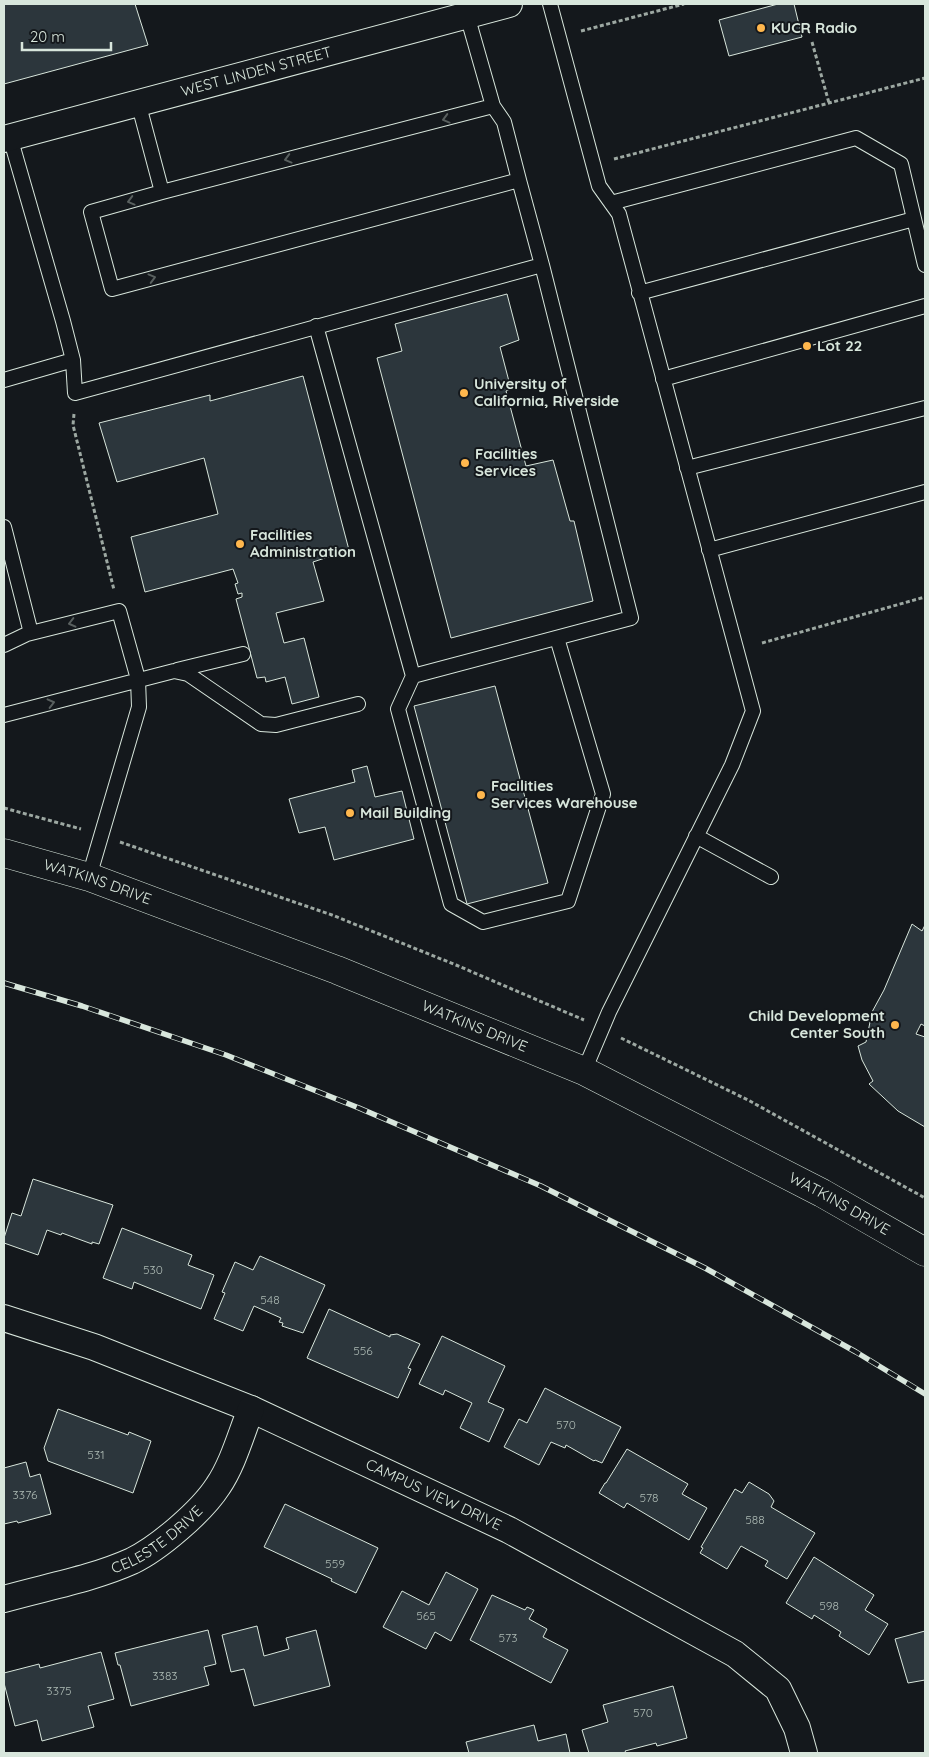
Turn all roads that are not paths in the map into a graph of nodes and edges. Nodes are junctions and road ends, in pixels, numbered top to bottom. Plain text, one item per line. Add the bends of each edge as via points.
1 (509, 4) edge
2 (550, 4) edge
3 (467, 15) junction
4 (138, 102) junction
5 (493, 106) junction
6 (7, 138) edge
7 (519, 180) junction
8 (162, 192) junction
9 (610, 203) junction
10 (914, 219) junction
11 (542, 265) junction
12 (925, 265) edge
13 (639, 293) junction
14 (925, 306) edge
15 (316, 326) junction
16 (73, 360) junction
17 (663, 378) junction
18 (4, 380) edge
19 (925, 408) edge
20 (687, 468) junction
21 (925, 492) edge
22 (4, 527) edge
23 (709, 550) junction
24 (31, 633) junction
25 (558, 638) junction
26 (4, 645) edge
27 (243, 654) dead end
28 (174, 671) junction
29 (413, 676) junction
30 (138, 680) junction
31 (358, 704) dead end
32 (4, 715) edge
33 (696, 836) junction
34 (4, 852) edge
35 (89, 876) junction
36 (771, 877) dead end
37 (584, 1071) junction
38 (925, 1252) edge
39 (4, 1318) edge
40 (251, 1409) junction
41 (4, 1599) edge
42 (804, 1753) edge

1 - 3 street, WEST LINDEN STREET
2 - 9 lane via 600,186
3 - 4 street, WEST LINDEN STREET
3 - 5 lane
4 - 6 street, WEST LINDEN STREET
4 - 8 lane
5 - 7 lane via 504,122
5 -> 8 lane
6 - 16 lane
8 -> 7 lane via 91,212 112,289
7 - 11 lane
9 - 10 lane via 856,138 901,164
9 - 13 lane via 619,214
10 - 12 lane
10 - 13 lane
11 - 15 lane
11 - 25 lane via 631,618
13 - 17 lane
14 - 17 lane
15 - 16 lane via 75,393
15 - 29 lane
16 - 18 lane
17 - 20 lane
19 - 20 lane
20 - 23 lane
21 - 23 lane
22 - 24 lane
23 - 33 lane via 753,711 732,765
24 - 26 lane
30 -> 24 lane via 120,611
25 - 29 lane
25 - 29 lane via 603,794 568,901 483,922 451,904 398,709
27 - 28 lane
28 - 30 lane
28 - 31 lane via 188,674 261,724 276,725
32 -> 30 lane
30 - 35 lane via 139,706
33 - 36 lane
33 - 37 lane via 609,1012
34 - 35 main road, WATKINS DRIVE
35 - 37 main road, WATKINS DRIVE via 337,970
37 - 38 main road, WATKINS DRIVE via 822,1193
39 - 40 street, CAMPUS VIEW DRIVE via 94,1347
40 - 41 street, CELESTE DRIVE via 219,1486 193,1516 166,1539 133,1560 98,1574
40 - 42 street, CAMPUS VIEW DRIVE via 509,1530 735,1654 778,1689

